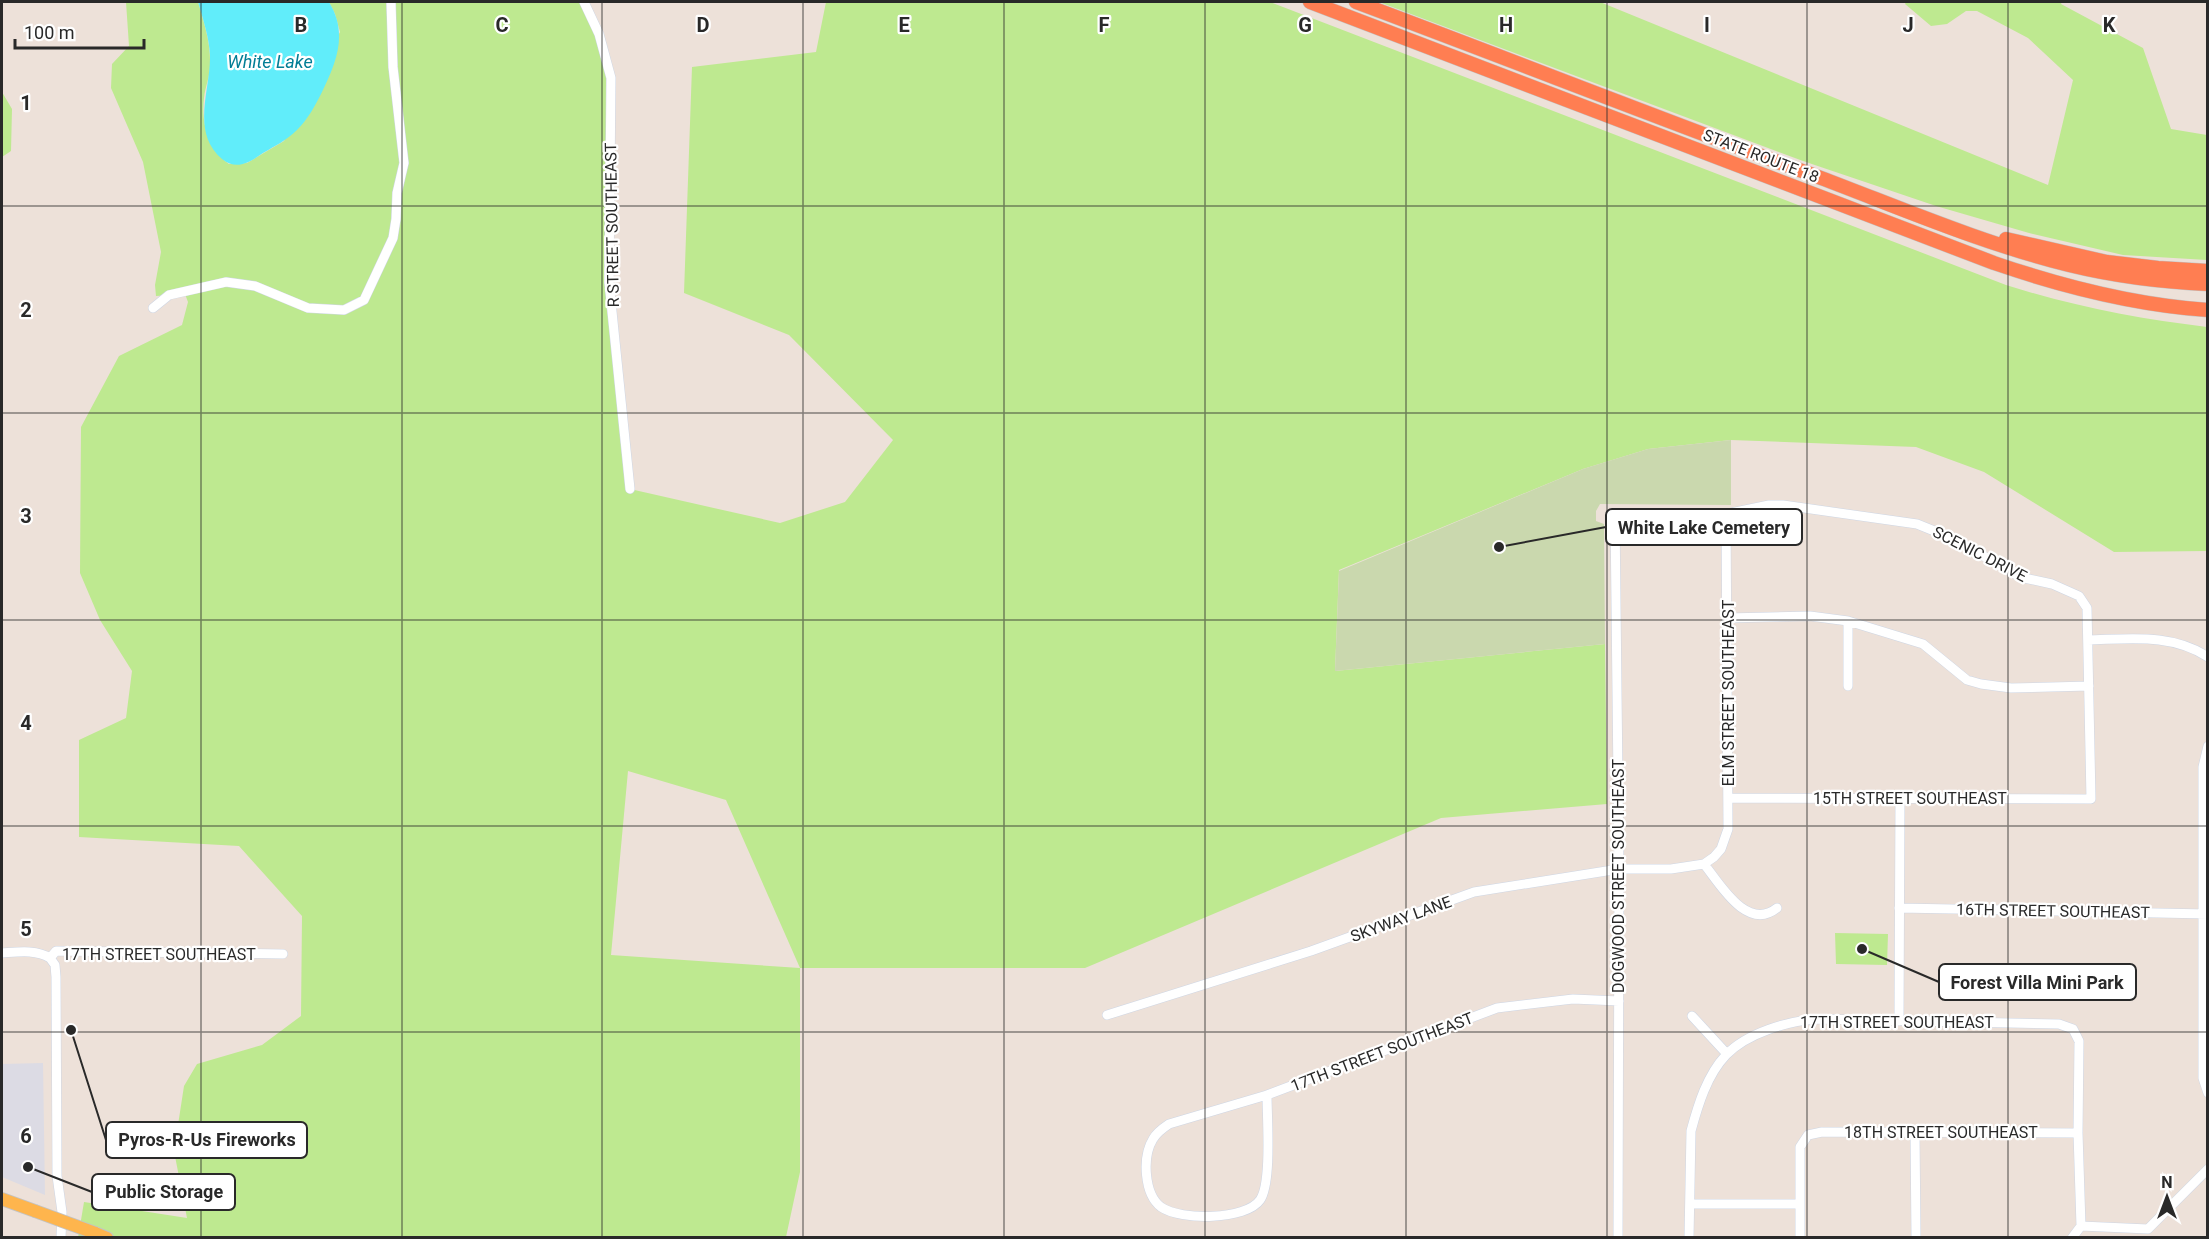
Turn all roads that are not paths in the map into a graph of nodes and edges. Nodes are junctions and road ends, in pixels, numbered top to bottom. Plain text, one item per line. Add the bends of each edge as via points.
1 (391, 2) edge
2 (584, 2) edge
3 (1310, 2) edge
4 (1356, 2) edge
5 (1959, 230) junction
6 (2208, 271) edge
7 (2208, 284) edge
8 (153, 308) dead end
9 (2208, 310) edge
10 (630, 489) dead end
11 (1615, 514) joint
12 (1726, 514) junction
13 (1727, 618) junction
14 (1848, 621) junction
15 (2088, 640) junction
16 (2208, 657) edge
17 (1848, 686) dead end
18 (2089, 686) junction
19 (2208, 746) edge
20 (1728, 798) junction
21 (1900, 798) junction
22 (1704, 864) junction
23 (1619, 869) junction
24 (1777, 908) dead end
25 (1899, 908) junction
26 (2205, 914) edge
27 (2, 952) edge
28 (283, 954) dead end
29 (50, 958) junction
30 (1619, 1000) junction
31 (1107, 1016) dead end
32 (1692, 1017) dead end
33 (1899, 1021) junction
34 (1727, 1054) junction
35 (2208, 1093) edge
36 (1267, 1095) junction
37 (1915, 1132) junction
38 (2078, 1133) junction
39 (2208, 1169) edge
40 (2, 1199) edge
41 (1690, 1204) junction
42 (1799, 1204) junction
43 (2081, 1226) junction
44 (2148, 1233) edge
45 (101, 1235) edge
46 (61, 1238) edge
47 (1618, 1238) edge
48 (1689, 1238) edge
49 (1800, 1238) edge
50 (1916, 1238) edge
51 (2073, 1238) edge

1 - 8 street via 393,67 404,163 393,238 364,300 344,310 308,308 255,286 226,282 169,295
2 - 10 street, R STREET SOUTHEAST via 599,34 611,78 609,282
3 - 9 highway, STATE ROUTE 18 via 2015,270 2099,295
4 - 5 highway, STATE ROUTE 18
5 - 6 highway via 2107,262
5 - 7 highway, STATE ROUTE 18 via 2069,265
11 - 12 street, SCENIC DRIVE
11 - 23 street, DOGWOOD STREET SOUTHEAST
12 - 13 street, ELM STREET SOUTHEAST
12 - 15 street, SCENIC DRIVE via 1783,506 1917,524 1954,539 2020,577 2079,596 2087,608
13 - 14 street via 1810,616
13 - 20 street, ELM STREET SOUTHEAST
14 - 17 street
14 - 18 street via 1923,644 1967,680 1981,684 2011,688
15 - 16 street via 2158,639 2178,642
15 - 18 street
18 - 21 street, 15TH STREET SOUTHEAST via 2091,799
19 - 26 street via 2203,767
20 - 21 street, 15TH STREET SOUTHEAST
20 - 22 street, ELM STREET SOUTHEAST via 1725,841
21 - 25 street
22 - 23 street, SKYWAY LANE via 1671,869
22 - 24 street via 1741,908 1761,915
23 - 30 street, DOGWOOD STREET SOUTHEAST
23 - 31 street, SKYWAY LANE via 1474,892 1311,951
25 - 26 street, 16TH STREET SOUTHEAST
25 - 33 street
26 - 35 street via 2204,1078
27 - 29 street, 17TH STREET SOUTHEAST via 30,952
28 - 29 street, 17TH STREET SOUTHEAST via 56,951
29 - 46 street via 56,977
30 - 36 street, 17TH STREET SOUTHEAST via 1573,999 1497,1008
30 - 47 street, DOGWOOD STREET SOUTHEAST
32 - 34 street
33 - 34 street, 17TH STREET SOUTHEAST via 1800,1020 1758,1034
33 - 38 street, 17TH STREET SOUTHEAST via 2059,1024 2073,1029 2079,1041
34 - 41 street via 1709,1079 1691,1131
36 - 36 street, 17TH STREET SOUTHEAST via 1266,1179 1261,1199 1238,1214 1185,1215 1161,1207 1152,1197 1148,1182 1148,1148 1160,1130
37 - 38 street, 18TH STREET SOUTHEAST
37 - 42 street, 18TH STREET SOUTHEAST via 1814,1133 1804,1138 1800,1146
37 - 50 street
38 - 43 street
39 - 44 street
40 - 45 main road, bridge
41 - 42 street
41 - 48 street
42 - 49 street
43 - 44 street
43 - 51 street

